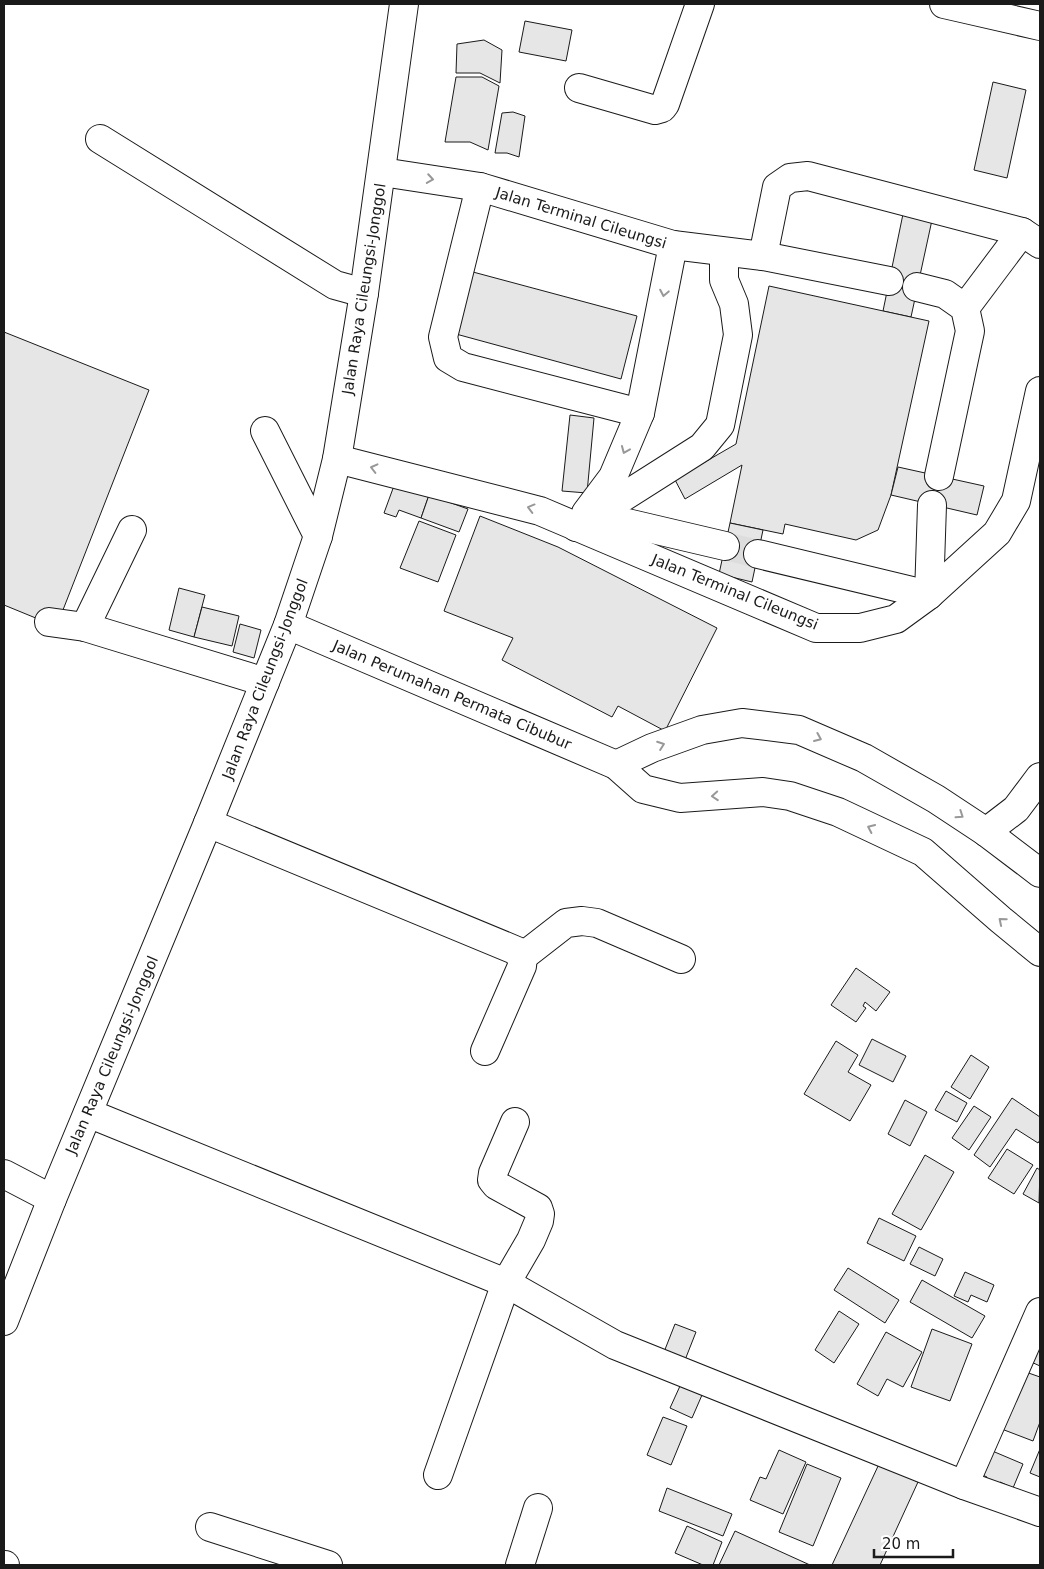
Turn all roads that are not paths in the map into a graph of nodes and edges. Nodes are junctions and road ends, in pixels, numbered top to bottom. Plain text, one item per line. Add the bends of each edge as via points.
1 (404, 4) edge
2 (700, 4) edge
3 (944, 4) edge
4 (1040, 26) edge
5 (579, 88) dead end
6 (100, 139) dead end
7 (382, 172) junction
8 (480, 187) junction
9 (1031, 238) edge
10 (673, 245) junction
11 (724, 252) junction
12 (763, 256) junction
13 (889, 282) dead end
14 (917, 287) dead end
15 (364, 293) junction
16 (965, 308) junction
17 (1040, 391) edge
18 (640, 413) junction
19 (266, 431) dead end
20 (337, 459) junction
21 (939, 476) dead end
22 (932, 505) dead end
23 (576, 526) junction
24 (132, 530) dead end
25 (318, 536) junction
26 (725, 546) tunnel mouth
27 (758, 554) tunnel mouth
28 (929, 596) junction
29 (49, 622) dead end
30 (288, 624) junction
31 (85, 627) junction
32 (265, 682) junction
33 (616, 765) junction
34 (1040, 778) edge
35 (208, 823) junction
36 (986, 832) junction
37 (1040, 873) edge
38 (1040, 952) edge
39 (521, 958) junction
40 (681, 958) dead end
41 (485, 1051) dead end
42 (88, 1113) junction
43 (515, 1122) dead end
44 (4, 1174) edge
45 (52, 1199) junction
46 (506, 1283) junction
47 (1040, 1312) edge
48 (4, 1321) edge
49 (438, 1475) dead end
50 (964, 1485) junction
51 (538, 1508) dead end
52 (1040, 1512) edge
53 (210, 1527) dead end
54 (328, 1565) edge
55 (520, 1565) edge

1 - 7 street, Jalan Raya Cileungsi-Jonggol
2 - 5 street via 662,108 655,110
3 - 4 street
6 - 15 street via 335,285
7 -> 8 street, Jalan Terminal Cileungsi
7 - 15 street, Jalan Raya Cileungsi-Jonggol
8 - 10 street, Jalan Terminal Cileungsi
8 - 18 street via 443,337 448,358 463,367
9 - 12 street via 808,176 790,178 777,186
9 - 16 street
10 - 11 street, Jalan Terminal Cileungsi
10 -> 18 street
11 - 12 street, Jalan Terminal Cileungsi
11 - 23 street via 724,280 734,304 738,335 720,425 702,447
12 - 13 street, Jalan Terminal Cileungsi
14 - 16 street via 945,294
15 - 20 street, Jalan Raya Cileungsi-Jonggol
16 - 21 street via 970,331
17 - 28 street, Jalan Terminal Cileungsi via 1016,500 997,533
18 -> 23 street via 613,477
19 - 25 street
23 -> 20 street, Jalan Terminal Cileungsi via 540,511
20 - 25 street, Jalan Raya Cileungsi-Jonggol
22 - 28 street
23 - 26 street via 627,523
23 - 28 street, Jalan Terminal Cileungsi via 816,628 860,628 896,619
24 - 31 street
25 - 30 street, Jalan Raya Cileungsi-Jonggol
27 - 28 street
29 - 31 street
30 - 32 street, Jalan Raya Cileungsi-Jonggol
30 - 33 street, Jalan Perumahan Permata Cibubur
31 - 32 street
32 - 35 street, Jalan Raya Cileungsi-Jonggol
33 -> 36 street via 702,730 742,723 799,730 864,758
38 -> 33 street, Jalan Perumahan Permata Cibubur via 923,852 838,812 790,796 762,792 680,798 643,788
34 - 36 street via 1016,809
35 - 39 street via 517,951
35 - 42 street, Jalan Raya Cileungsi-Jonggol
36 - 37 street
39 - 40 street via 566,923 582,920 597,923
39 - 41 street via 522,966
42 - 45 street, Jalan Raya Cileungsi-Jonggol
42 - 46 street
43 - 46 street via 492,1180 534,1204 540,1214 531,1240
44 - 45 street
45 - 48 street, Jalan Raya Cileungsi-Jonggol
46 - 49 street
46 - 50 street via 615,1345
47 - 50 street
50 - 52 street
51 - 55 street
53 - 54 street

